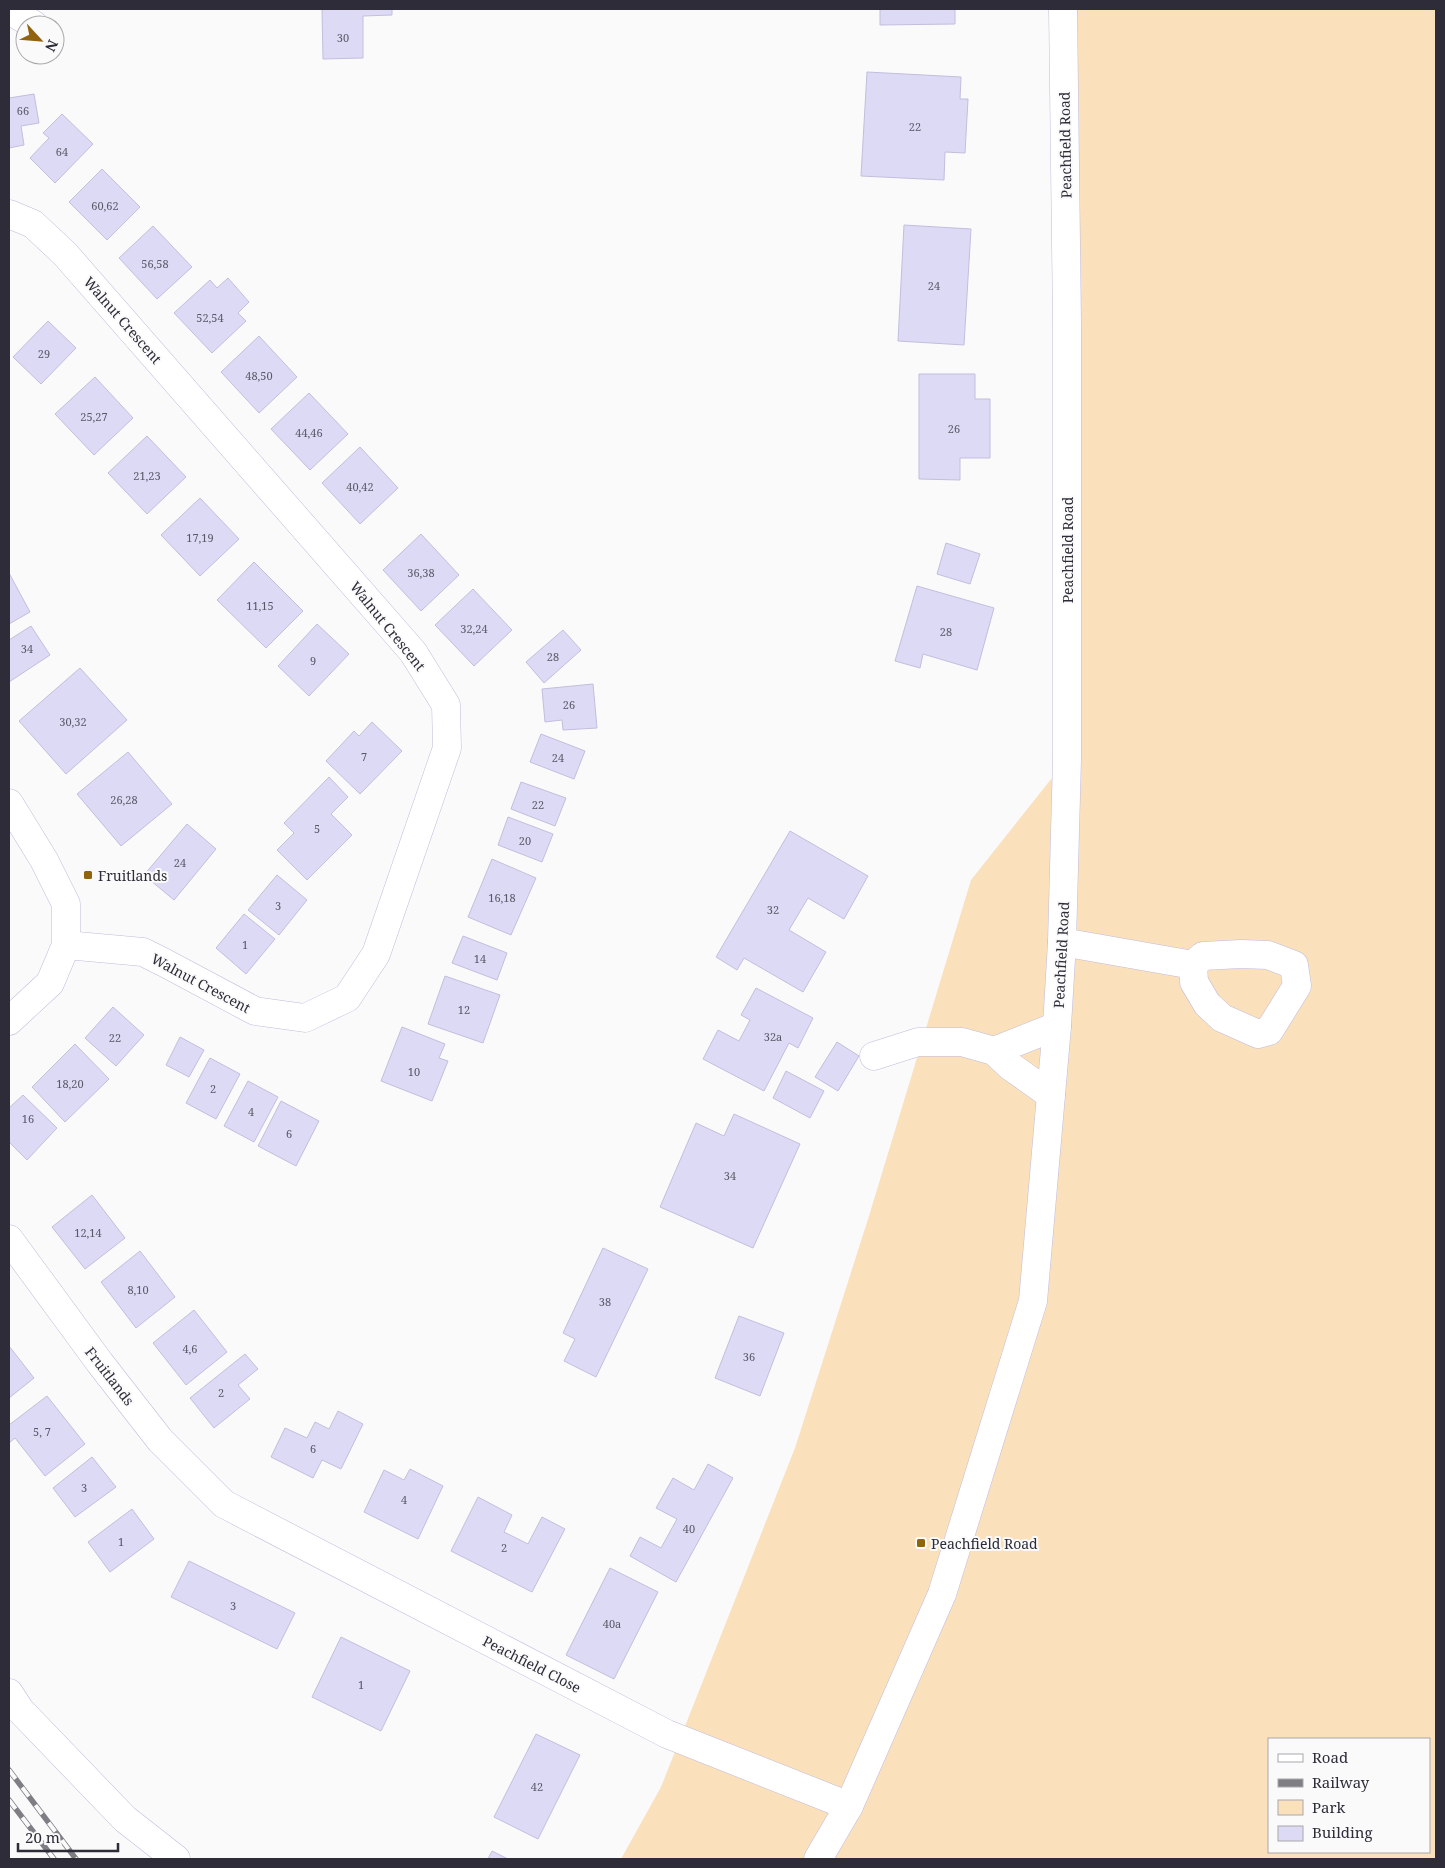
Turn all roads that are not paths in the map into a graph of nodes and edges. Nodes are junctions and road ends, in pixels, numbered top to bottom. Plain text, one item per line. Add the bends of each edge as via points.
1 (1063, 9) edge
2 (9, 214) edge
3 (9, 803) edge
4 (1062, 942) junction
5 (66, 945) junction
6 (1193, 965) dead end
7 (9, 1021) edge
8 (1057, 1026) junction
9 (994, 1051) junction
10 (874, 1056) dead end
11 (1051, 1096) junction
12 (9, 1239) edge
13 (224, 1504) joint
14 (9, 1693) edge
15 (849, 1806) junction
16 (176, 1859) edge
17 (818, 1859) edge

1 - 4 street, Peachfield Road via 1067,759
2 - 5 street, Walnut Crescent via 33,224 65,254 413,652 446,706 444,757 376,954 348,998 304,1018 255,1012 143,952
3 - 5 street via 66,904
4 - 6 street
4 - 8 street, Peachfield Road
5 - 7 street via 50,983
8 - 9 street
8 - 11 street, Peachfield Road
9 - 10 street via 962,1042 918,1042
9 - 11 street
11 - 15 street, Peachfield Road via 1033,1301 942,1594
12 - 13 street, Fruitlands via 160,1440
13 - 15 street, Peachfield Close via 667,1734
14 - 16 street via 20,1710 125,1818
15 - 17 street, Peachfield Road

